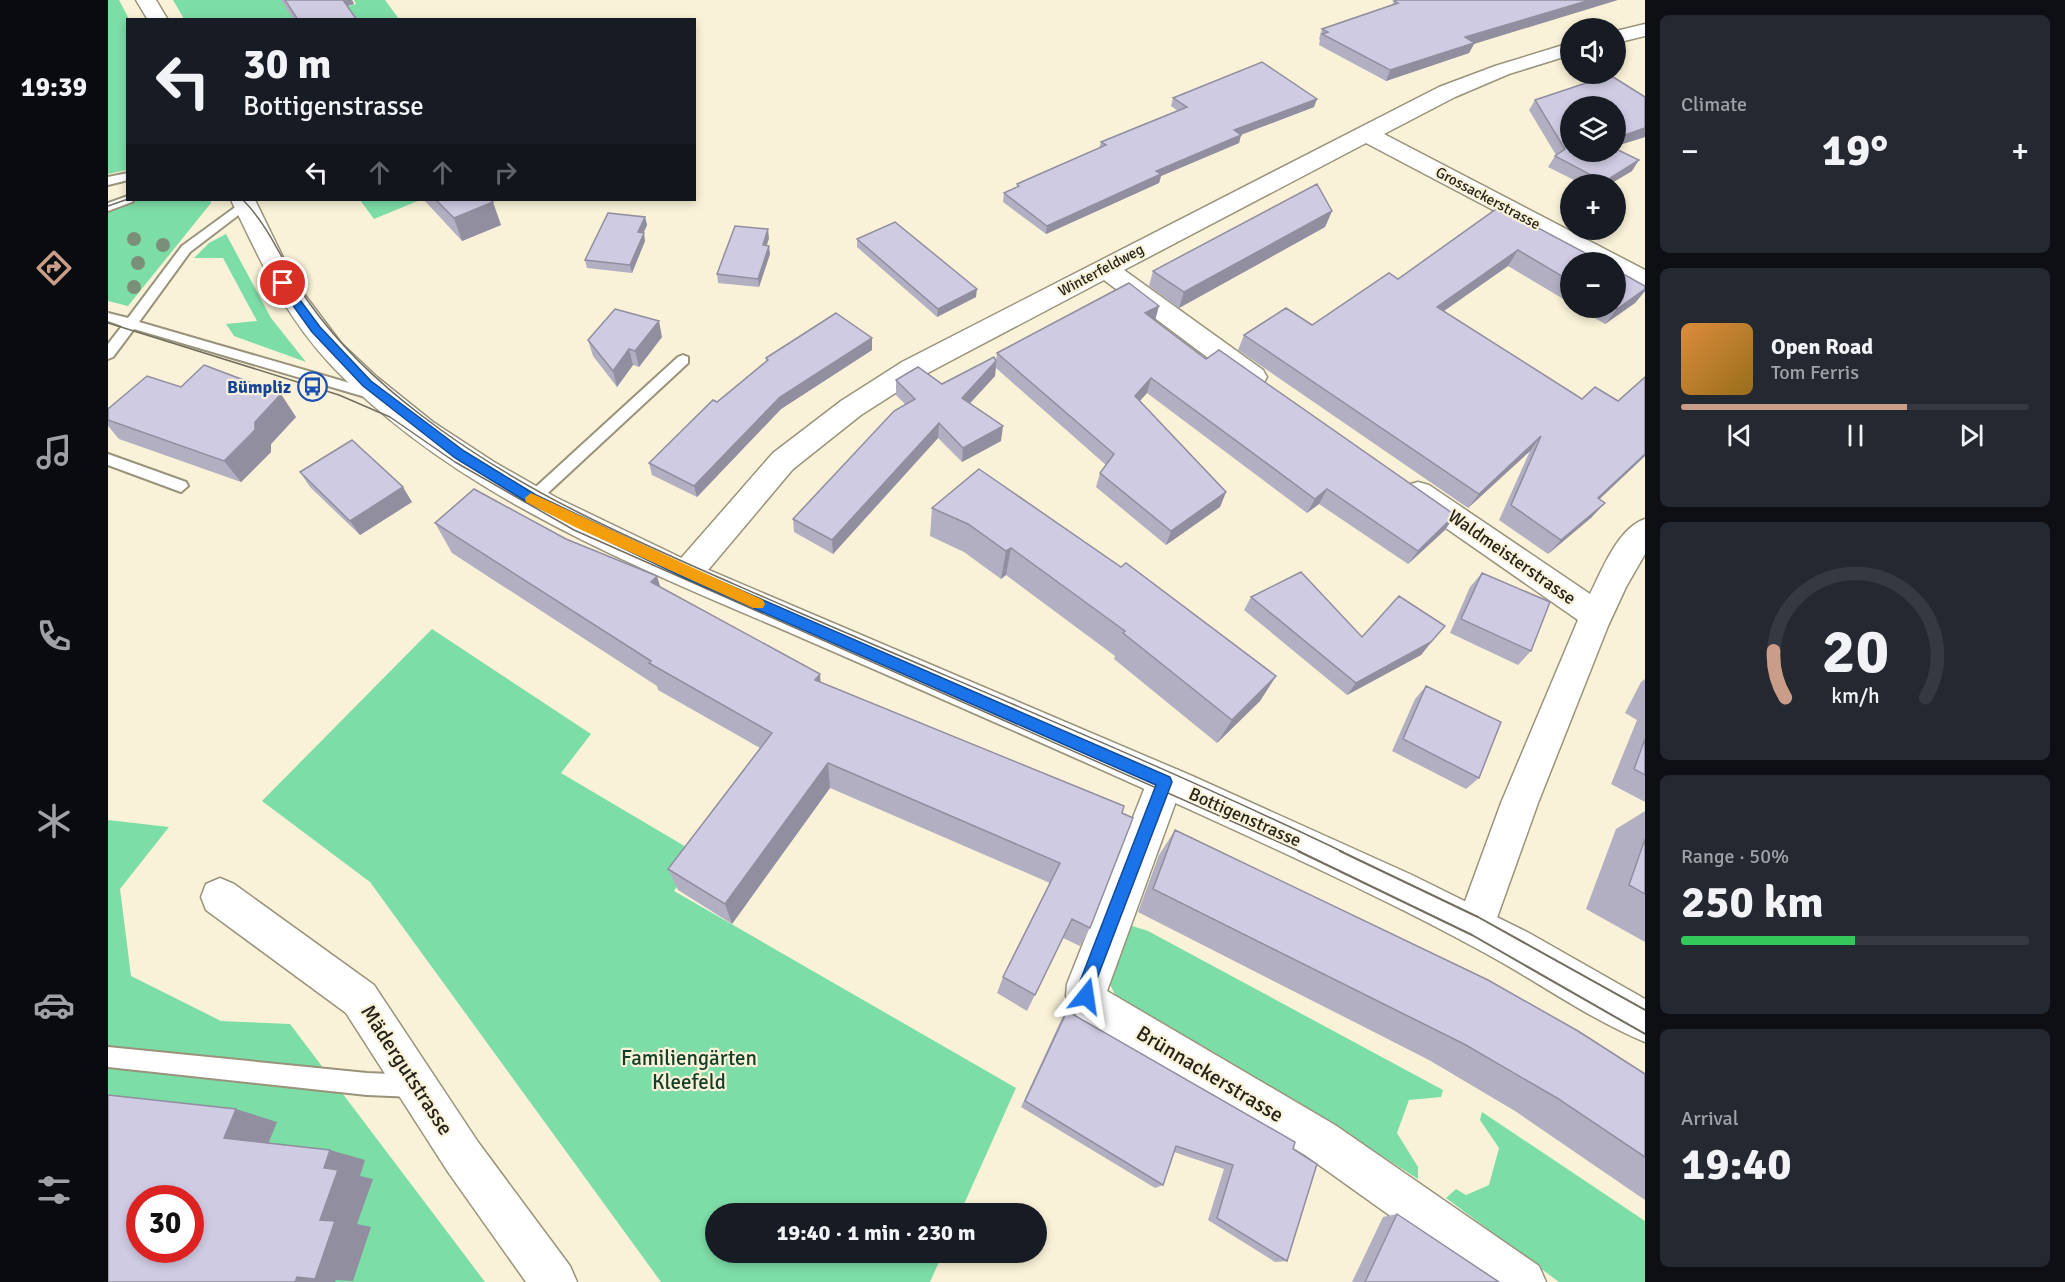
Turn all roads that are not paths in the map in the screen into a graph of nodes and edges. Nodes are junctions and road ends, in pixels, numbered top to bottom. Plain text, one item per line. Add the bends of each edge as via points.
1 (146, 0) edge
2 (157, 18) edge
3 (1645, 30) edge
4 (1626, 35) edge
5 (1560, 52) edge
6 (1365, 133) junction
7 (126, 176) edge
8 (108, 181) edge
9 (126, 200) edge
10 (244, 202) edge
11 (108, 207) edge
12 (1592, 252) edge
13 (1104, 268) junction
14 (1626, 270) edge
15 (1645, 280) edge
16 (108, 317) edge
17 (128, 324) junction
18 (108, 354) edge
19 (683, 360) dead end
20 (1274, 393) edge
21 (383, 397) junction
22 (108, 459) edge
23 (1398, 479) edge
24 (181, 486) dead end
25 (532, 499) junction
26 (1645, 531) edge
27 (687, 573) junction
28 (1597, 616) junction
29 (1165, 782) junction
30 (220, 897) dead end
31 (1475, 926) junction
32 (1645, 1022) edge
33 (108, 1057) edge
34 (417, 1086) junction
35 (554, 1282) edge
36 (1523, 1282) edge

1 - 2 street
3 - 4 street
5 - 6 street, Winterfeldweg via 1477,79
6 - 12 street, Grossackerstrasse
6 - 13 street, Winterfeldweg
7 - 8 lane
9 - 11 lane
10 - 17 lane via 186,249
10 - 21 street, Bottigenstrasse via 270,259 299,307 340,357
13 - 20 street
13 - 27 street, Winterfeldweg via 912,369 851,408 783,461
14 - 15 street
16 - 17 lane
17 - 18 lane
17 - 21 lane
19 - 25 lane
21 - 25 street, Bottigenstrasse via 460,454
22 - 24 lane
23 - 28 street, Waldmeisterstrasse
25 - 27 street, Bottigenstrasse
26 - 28 street, Waldmeisterstrasse via 1632,547
27 - 29 street, Bottigenstrasse
28 - 31 street, Waldmeisterstrasse via 1538,755
29 - 31 street, Bottigenstrasse
29 - 36 street, Brünnackerstrasse via 1087,984 1086,996 1092,1005 1320,1140
30 - 34 street, Mädergutstrasse via 360,999
31 - 32 street, Bottigenstrasse
33 - 34 lane
34 - 35 street, Mädergutstrasse

